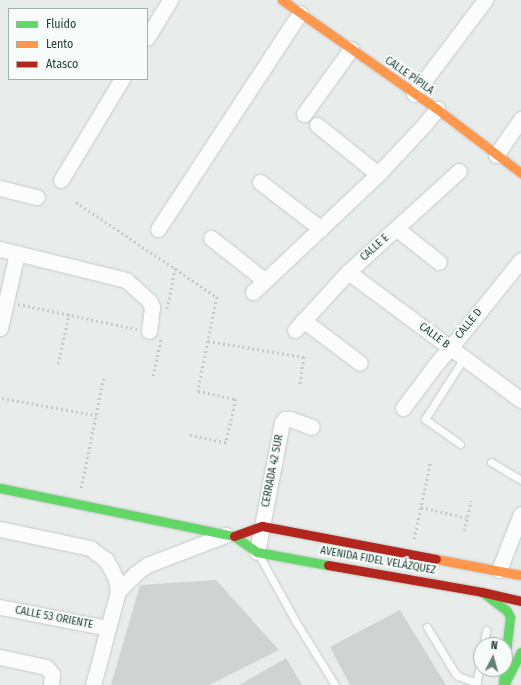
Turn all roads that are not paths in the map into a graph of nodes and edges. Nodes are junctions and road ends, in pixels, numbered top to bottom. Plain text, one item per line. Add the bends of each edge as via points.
1 (170, 0) edge
2 (282, 0) edge
3 (481, 1) edge
4 (300, 13) junction
5 (148, 36) edge
6 (351, 49) junction
7 (121, 80) edge
8 (414, 94) junction
9 (437, 109) junction
10 (304, 114) dead end
11 (521, 119) edge
12 (317, 125) dead end
13 (496, 155) junction
14 (459, 171) dead end
15 (521, 172) edge
16 (378, 174) junction
17 (61, 180) dead end
18 (260, 182) dead end
19 (0, 188) edge
20 (38, 198) dead end
21 (158, 229) dead end
22 (321, 229) junction
23 (397, 229) junction
24 (211, 238) dead end
25 (0, 249) edge
26 (17, 253) junction
27 (521, 260) edge
28 (439, 262) dead end
29 (348, 272) junction
30 (264, 280) junction
31 (253, 292) dead end
32 (0, 328) edge
33 (149, 331) road end
34 (450, 348) junction
35 (464, 358) junction
36 (360, 363) dead end
37 (521, 400) edge
38 (403, 408) dead end
39 (312, 427) dead end
40 (460, 444) dead end
41 (491, 462) dead end
42 (521, 480) edge
43 (0, 488) edge
44 (521, 514) edge
45 (262, 526) junction
46 (0, 529) edge
47 (230, 535) junction
48 (257, 552) junction
49 (521, 575) edge
50 (496, 578) junction
51 (118, 591) junction
52 (482, 592) junction
53 (521, 601) edge
54 (0, 607) edge
55 (427, 627) dead end
56 (108, 628) junction
57 (486, 630) dead end
58 (485, 637) edge
59 (508, 637) edge
60 (521, 652) edge
61 (0, 657) edge
62 (477, 684) edge
63 (51, 685) edge
64 (93, 685) edge
65 (335, 685) edge
66 (503, 685) edge

1 - 5 street
2 - 4 main road, CALLE PÍPILA
3 - 8 street
4 - 6 main road, CALLE PÍPILA
4 - 21 street
6 - 8 main road, CALLE PÍPILA
6 - 10 street
7 - 17 street
8 - 9 main road, CALLE PÍPILA
9 - 13 main road, CALLE PÍPILA
9 - 16 street
11 - 13 street
12 - 16 street
13 - 15 main road, CALLE PÍPILA
14 - 23 street, CALLE E
16 - 22 street
18 - 22 street
19 - 20 street
22 - 30 street
23 - 28 street
23 - 29 street, CALLE E
24 - 30 street
25 - 26 street
26 - 32 street
26 - 33 street via 126,280 149,301 152,307
27 - 34 street, CALLE D
29 - 34 street, CALLE B
29 - 36 street, CALLE E via 299,325
30 - 31 street
34 - 35 street, CALLE B
34 - 38 street, CALLE D
35 - 37 street, CALLE B
35 - 40 lane via 426,419
39 - 45 street, CERRADA 42 SUR via 285,419 282,422
41 - 42 lane
43 - 47 main road, AVENIDA FIDEL VELÁZQUEZ
44 - 50 street
45 - 47 main road
45 - 48 street, CERRADA 42 SUR
45 - 50 main road, AVENIDA FIDEL VELÁZQUEZ via 411,555
46 - 51 street via 90,548 98,552 111,568
47 - 48 main road, AVENIDA FIDEL VELÁZQUEZ
47 - 51 street via 147,565
48 - 52 main road, AVENIDA FIDEL VELÁZQUEZ
48 - 65 lane
49 - 50 main road, AVENIDA FIDEL VELÁZQUEZ
50 - 52 main road
51 - 56 street
52 - 53 main road, AVENIDA FIDEL VELÁZQUEZ
52 - 59 main road via 508,611 510,617
54 - 56 street, CALLE 53 ORIENTE
55 - 62 lane via 455,673
56 - 64 street
57 - 58 lane
60 - 66 main road
61 - 63 street via 46,667 52,674

